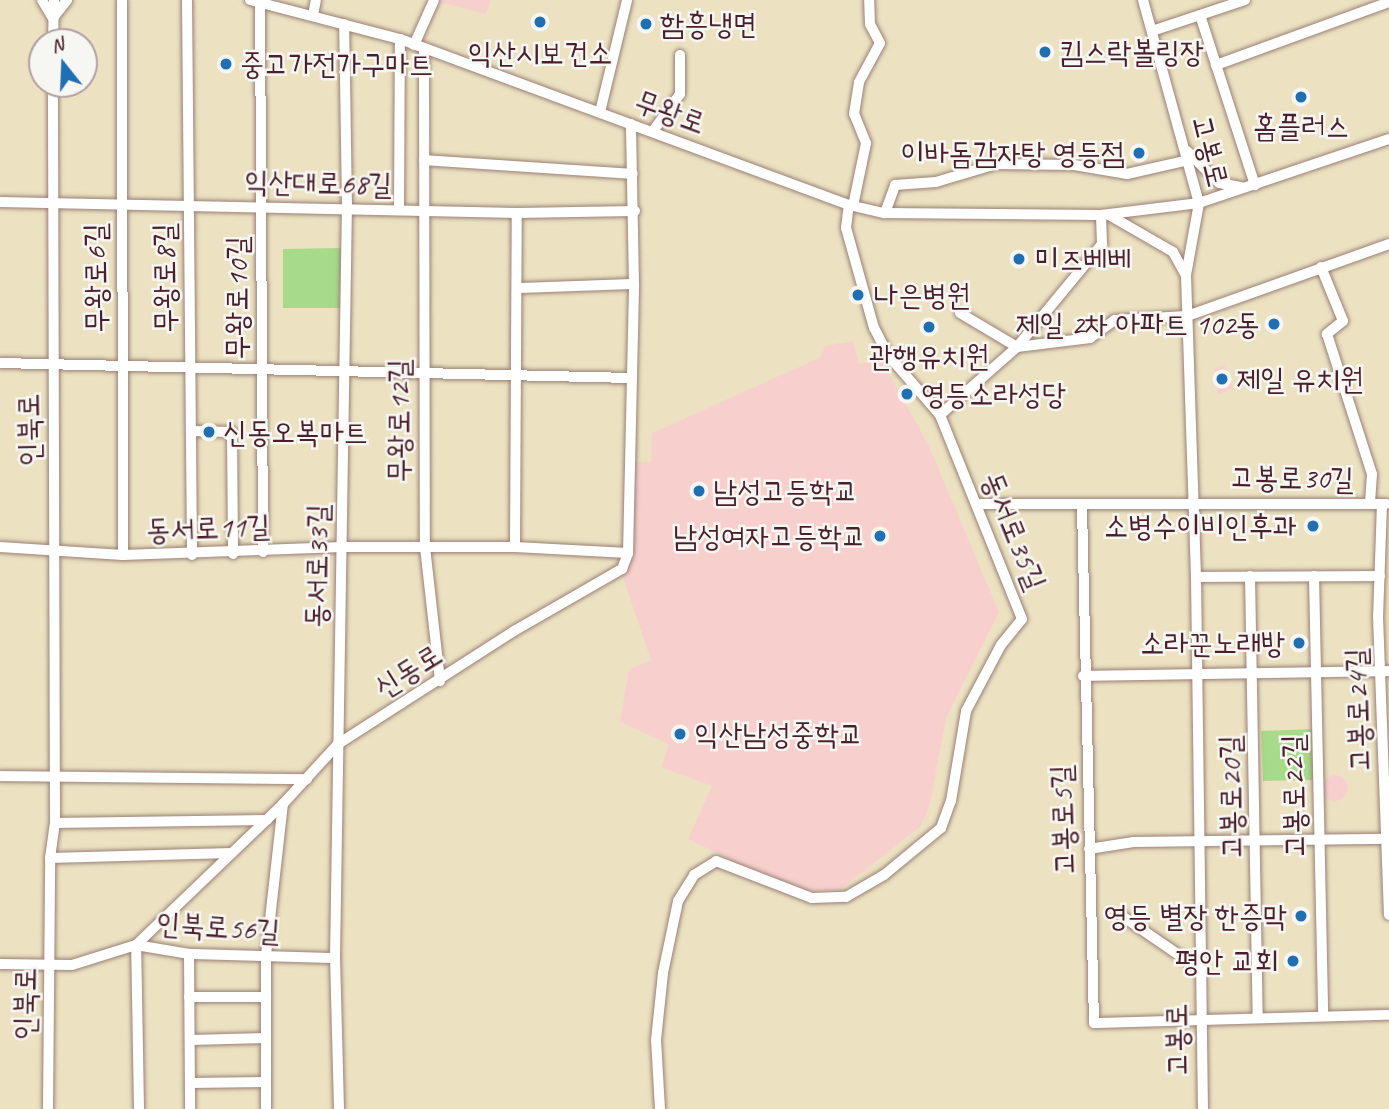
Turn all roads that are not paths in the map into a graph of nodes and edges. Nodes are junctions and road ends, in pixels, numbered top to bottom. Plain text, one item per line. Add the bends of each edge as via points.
1 (42, 0) edge
2 (54, 0) edge
3 (67, 0) edge
4 (122, 0) edge
5 (187, 0) edge
6 (316, 0) edge
7 (434, 0) edge
8 (627, 0) edge
9 (869, 0) edge
10 (1143, 0) edge
11 (1245, 0) edge
12 (255, 1) edge
13 (1389, 2) edge
14 (1221, 4) edge
15 (313, 15) junction
16 (1200, 15) junction
17 (53, 18) junction
18 (344, 24) junction
19 (53, 28) edge
20 (1152, 31) junction
21 (400, 39) junction
22 (419, 47) junction
23 (680, 55) dead end
24 (1216, 65) junction
25 (53, 98) edge
26 (600, 112) junction
27 (631, 124) junction
28 (653, 131) junction
29 (1389, 139) edge
30 (1187, 155) junction
31 (424, 160) junction
32 (633, 174) junction
33 (1249, 186) junction
34 (0, 202) edge
35 (53, 202) junction
36 (1199, 203) junction
37 (119, 206) junction
38 (188, 206) junction
39 (347, 206) junction
40 (851, 206) junction
41 (261, 207) junction
42 (399, 208) junction
43 (424, 209) junction
44 (635, 211) junction
45 (517, 213) junction
46 (885, 213) junction
47 (1105, 215) junction
48 (1389, 244) edge
49 (1321, 267) junction
50 (1186, 275) junction
51 (634, 284) junction
52 (518, 288) junction
53 (960, 313) dead end
54 (1187, 316) junction
55 (1017, 347) junction
56 (0, 363) edge
57 (52, 364) junction
58 (123, 365) junction
59 (190, 367) junction
60 (262, 368) junction
61 (345, 368) junction
62 (423, 374) junction
63 (517, 377) junction
64 (631, 378) junction
65 (940, 415) junction
66 (191, 431) junction
67 (1194, 501) junction
68 (978, 504) junction
69 (1376, 504) edge
70 (1082, 507) junction
71 (0, 547) edge
72 (342, 547) junction
73 (425, 547) junction
74 (516, 547) junction
75 (56, 550) junction
76 (1385, 551) edge
77 (263, 552) junction
78 (628, 553) junction
79 (233, 554) junction
80 (123, 555) junction
81 (192, 555) junction
82 (1250, 576) junction
83 (1314, 576) junction
84 (1380, 576) junction
85 (1196, 577) junction
86 (1384, 617) edge
87 (1385, 671) edge
88 (1253, 673) junction
89 (1317, 673) junction
90 (1083, 676) junction
91 (1196, 676) junction
92 (440, 681) junction
93 (338, 744) junction
94 (52, 774) junction
95 (0, 776) edge
96 (307, 779) junction
97 (283, 804) junction
98 (267, 820) junction
99 (55, 822) junction
100 (1388, 839) edge
101 (1320, 840) junction
102 (1257, 843) junction
103 (1198, 844) junction
104 (1089, 849) junction
105 (230, 853) junction
106 (50, 858) junction
107 (1389, 915) edge
108 (1122, 916) dead end
109 (136, 945) junction
110 (189, 954) junction
111 (266, 955) junction
112 (335, 958) junction
113 (0, 964) edge
114 (50, 966) junction
115 (1201, 970) junction
116 (189, 997) junction
117 (266, 997) junction
118 (1389, 1015) edge
119 (1323, 1016) junction
120 (1202, 1017) junction
121 (1258, 1017) junction
122 (266, 1038) junction
123 (190, 1040) junction
124 (266, 1082) junction
125 (190, 1083) junction
126 (48, 1109) edge
127 (139, 1109) edge
128 (190, 1109) edge
129 (266, 1109) edge
130 (339, 1109) edge
131 (660, 1109) edge
132 (1203, 1109) edge

1 - 17 street
2 - 17 street
3 - 17 street
4 - 37 street, 무왕로6길
5 - 38 street, 무왕로8길
6 - 15 street
7 - 22 street
8 - 26 street
9 - 40 street, 동서로35길 via 870,24 880,43 859,82 854,114 866,143
10 - 20 street, 고봉로
11 - 14 street
12 - 15 street, 무왕로
12 - 41 street, 무왕로10길
13 - 24 street
14 - 16 street
15 - 18 street, 무왕로
16 - 20 street
16 - 24 street
17 - 19 street
18 - 21 street, 무왕로
18 - 39 street, 동서로33길
20 - 30 street, 고봉로
21 - 22 street, 무왕로
21 - 42 street
22 - 26 street, 무왕로
22 - 31 street, 무왕로12길
23 - 28 street via 680,94
24 - 33 street
25 - 35 street, 인북로
26 - 27 street, 무왕로
27 - 28 street, 무왕로
27 - 32 street
28 - 40 street, 무왕로
29 - 33 street, 무왕로
30 - 33 street via 1219,183
30 - 36 street, 고봉로
30 - 46 street via 1126,174 1074,165 996,164 936,182 895,185
31 - 32 street
31 - 43 street, 무왕로12길
32 - 44 street
33 - 36 street, 무왕로
34 - 35 street, 익산대로68길
35 - 37 street, 익산대로68길
35 - 57 street, 인북로
36 - 47 street, 무왕로
36 - 50 street, 고봉로
37 - 38 street, 익산대로68길
37 - 58 street, 무왕로6길
38 - 41 street, 익산대로68길
38 - 59 street, 무왕로8길
39 - 41 street, 익산대로68길
39 - 42 street, 익산대로68길
39 - 61 street, 동서로33길
40 - 46 street, 무왕로
40 - 65 street, 동서로35길 via 846,228 874,328 888,355
41 - 60 street, 무왕로10길
42 - 43 street, 익산대로68길
43 - 45 street, 익산대로68길
43 - 62 street, 무왕로12길
44 - 45 street, 익산대로68길
44 - 51 street
45 - 52 street
46 - 47 street, 무왕로
47 - 50 street via 1174,252
47 - 55 street via 1102,244
48 - 49 street
49 - 54 street
49 - 69 street, 고봉로24길 via 1343,321 1327,334 1370,466
50 - 54 street, 고봉로
51 - 52 street
51 - 64 street
52 - 63 street
53 - 55 street
54 - 55 street via 1115,320 1090,338
54 - 67 street, 고봉로
55 - 65 street
56 - 57 street
57 - 58 street
57 - 75 street, 인북로
58 - 59 street
58 - 80 street, 무왕로6길
59 - 60 street
59 - 66 street, 무왕로8길
60 - 61 street
60 - 77 street, 무왕로10길
61 - 62 street
61 - 72 street, 동서로33길
62 - 63 street
62 - 73 street, 무왕로12길
63 - 64 street
63 - 74 street
64 - 78 street
65 - 68 street, 동서로35길
66 - 79 street via 232,432
66 - 81 street, 무왕로8길
67 - 69 street, 고봉로30길
67 - 70 street
67 - 85 street, 고봉로
68 - 70 street
68 - 131 street, 동서로35길 via 1022,619 1000,645 967,711 951,801 941,828 884,874 846,897 812,898 716,861 694,875 678,901 663,973 656,1040
69 - 76 street, 고봉로24길
70 - 90 street, 고봉로5길
71 - 75 street, 동서로11길
72 - 73 street, 동서로11길
72 - 77 street, 동서로11길
72 - 93 street, 동서로33길
73 - 74 street, 동서로11길
73 - 92 street, 무왕로12길
74 - 78 street, 동서로11길
75 - 80 street, 동서로11길
75 - 94 street, 인북로
76 - 84 street, 고봉로24길
77 - 79 street, 동서로11길
78 - 92 street, 신동로 via 622,569 514,631
79 - 81 street, 동서로11길
80 - 81 street, 동서로11길
82 - 83 street
82 - 85 street
82 - 88 street, 고봉로20길
83 - 84 street
83 - 89 street, 고봉로22길
84 - 86 street, 고봉로24길
85 - 91 street, 고봉로
86 - 87 street, 고봉로24길
87 - 89 street
87 - 100 street, 고봉로24길
88 - 89 street
88 - 91 street
88 - 102 street, 고봉로20길
89 - 101 street, 고봉로22길
90 - 91 street
90 - 104 street, 고봉로5길
91 - 103 street, 고봉로
92 - 93 street, 신동로
93 - 96 street, 신동로
93 - 112 street, 동서로33길
94 - 95 street
94 - 96 street
94 - 99 street, 인북로
96 - 97 street, 신동로
97 - 98 street, 신동로
97 - 111 street
98 - 99 street
98 - 105 street, 신동로
99 - 106 street, 인북로
100 - 101 street
100 - 107 street, 고봉로24길
101 - 102 street
101 - 119 street, 고봉로22길
102 - 103 street
102 - 121 street, 고봉로20길
103 - 104 street via 1133,842
103 - 115 street, 고봉로
104 - 120 street, 고봉로5길 via 1094,1023
105 - 106 street
105 - 109 street, 신동로
106 - 114 street, 인북로
108 - 115 street
109 - 110 street, 인북로56길
109 - 114 street, 신동로 via 72,965
109 - 127 street, 인북로56길
110 - 111 street, 인북로56길
110 - 116 street
111 - 112 street, 인북로56길
111 - 117 street
112 - 130 street, 동서로33길
113 - 114 street, 신동로
114 - 126 street, 인북로
115 - 120 street, 고봉로
116 - 117 street
116 - 123 street
117 - 122 street
118 - 119 street
119 - 121 street
120 - 121 street
120 - 132 street, 고봉로
122 - 123 street
122 - 124 street
123 - 125 street
124 - 125 street
124 - 129 street
125 - 128 street

